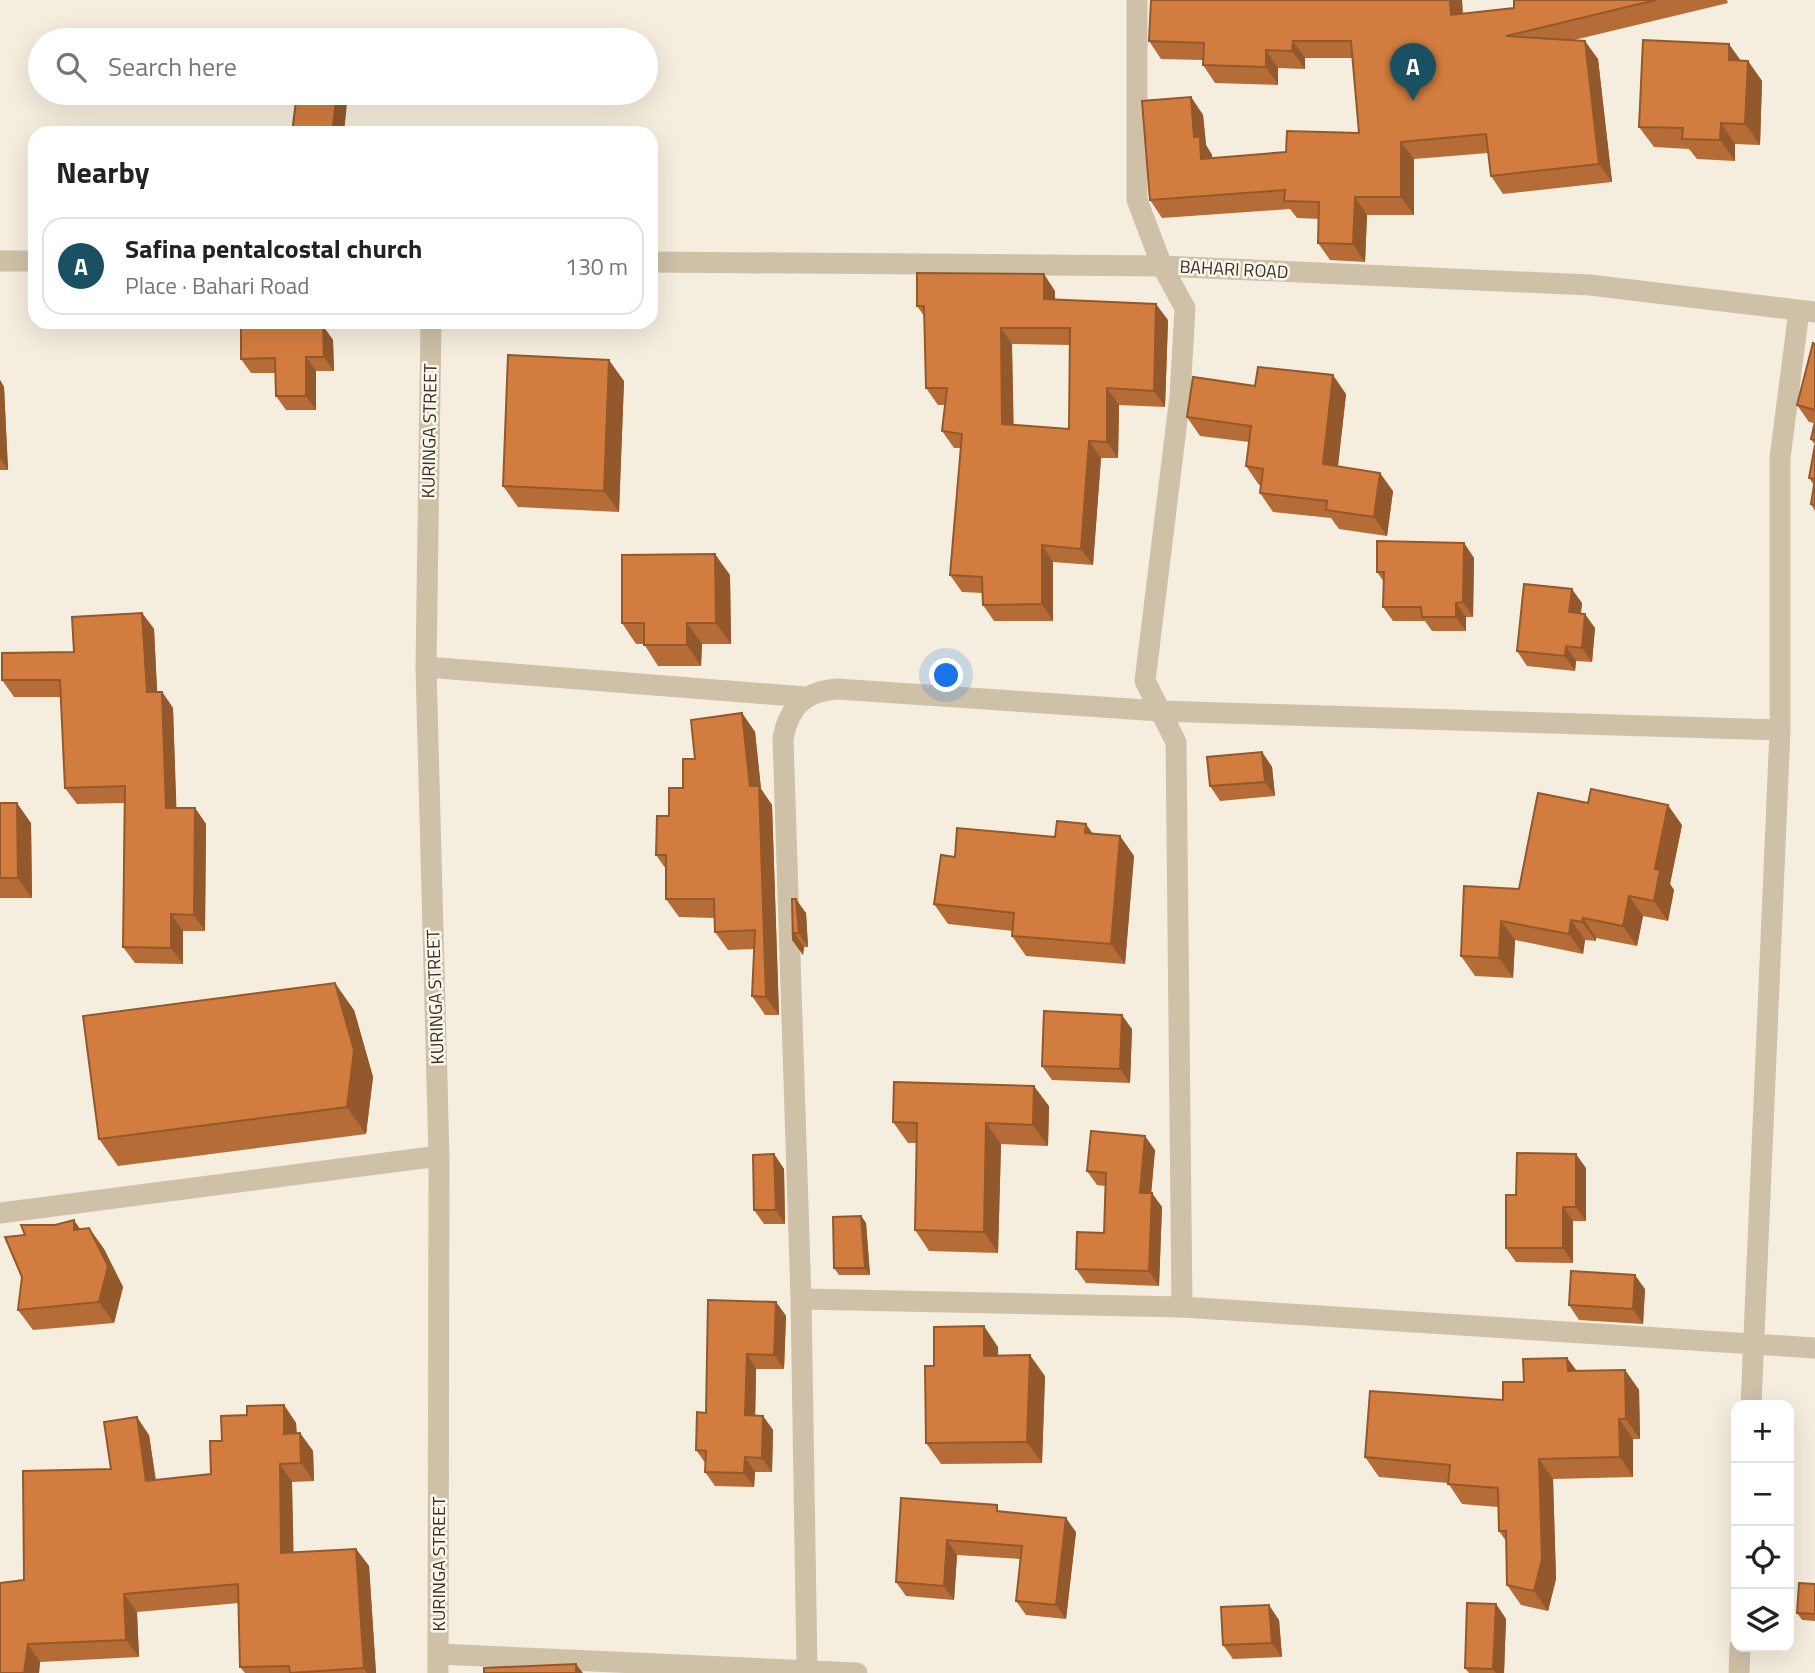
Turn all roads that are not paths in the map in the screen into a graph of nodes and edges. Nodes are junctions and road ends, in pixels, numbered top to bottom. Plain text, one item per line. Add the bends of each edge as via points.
1 (1137, 0) edge
2 (0, 261) edge
3 (28, 261) edge
4 (658, 262) edge
5 (1162, 266) junction
6 (1807, 311) edge
7 (431, 329) edge
8 (426, 667) junction
9 (806, 697) junction
10 (1160, 711) junction
11 (1780, 730) junction
12 (439, 1156) junction
13 (0, 1213) edge
14 (801, 1299) junction
15 (1182, 1307) junction
16 (1754, 1345) junction
17 (1815, 1348) edge
18 (1751, 1400) edge
19 (1740, 1652) edge
20 (438, 1664) edge
21 (807, 1669) junction
22 (857, 1673) edge
23 (1739, 1673) edge

1 - 5 street via 1137,200
2 - 3 street
4 - 5 street, BAHARI ROAD
5 - 6 street, BAHARI ROAD via 1590,285
5 - 10 street via 1185,308 1180,396 1144,681
6 - 11 street via 1780,458
7 - 8 street, KURINGA STREET
8 - 9 street
8 - 12 street, KURINGA STREET
9 - 10 street via 837,689
9 - 14 street via 786,722 783,738
10 - 11 street
10 - 15 street via 1176,742
11 - 16 street
12 - 13 street
12 - 20 street, KURINGA STREET
14 - 15 street
14 - 21 street
15 - 16 street
16 - 17 street
16 - 18 street
19 - 23 street
20 - 21 street
21 - 22 street

